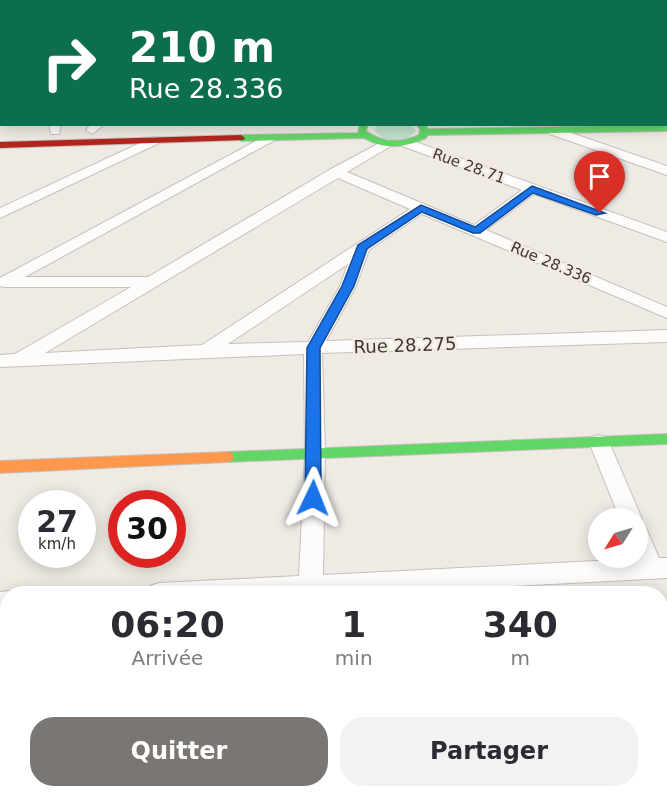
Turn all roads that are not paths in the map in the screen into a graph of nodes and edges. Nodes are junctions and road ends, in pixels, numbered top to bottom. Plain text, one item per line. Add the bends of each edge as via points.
1 (163, 126) edge
2 (96, 127) edge
3 (362, 127) edge
4 (55, 128) edge
5 (422, 128) edge
6 (667, 128) edge
7 (554, 131) junction
8 (0, 133) edge
9 (269, 138) junction
10 (153, 141) junction
11 (387, 143) junction
12 (406, 143) junction
13 (0, 145) edge
14 (667, 171) edge
15 (336, 172) junction
16 (532, 189) junction
17 (421, 208) junction
18 (0, 214) edge
19 (476, 231) junction
20 (667, 237) edge
21 (362, 247) junction
22 (2, 282) edge
23 (150, 282) junction
24 (667, 313) edge
25 (667, 336) edge
26 (313, 348) junction
27 (205, 351) junction
28 (19, 360) junction
29 (0, 361) edge
30 (0, 371) edge
31 (667, 439) edge
32 (598, 442) junction
33 (315, 454) junction
34 (0, 466) edge
35 (626, 508) edge
36 (648, 551) edge
37 (659, 568) edge
38 (525, 585) edge
39 (310, 586) edge
40 (482, 586) edge

1 - 2 main road
2 - 4 main road
3 - 9 main road
3 - 11 main road via 374,140
4 - 8 main road
5 - 7 main road
5 - 12 main road via 419,139
6 - 7 main road
7 - 14 street
9 - 10 main road
9 - 22 street
10 - 13 main road
10 - 18 street
11 - 12 main road
11 - 15 street
12 - 16 street, Rue 28.71
15 - 17 street, Rue 28.336
15 - 23 street
16 - 19 street
16 - 20 street, Rue 28.71
17 - 19 street, Rue 28.336
17 - 21 street
19 - 24 street, Rue 28.336
21 - 26 street via 348,286
21 - 27 street
22 - 23 street
23 - 28 street
25 - 26 street, Rue 28.275
26 - 27 street, Rue 28.275
26 - 33 street
27 - 28 street, Rue 28.275
28 - 29 street, Rue 28.275
28 - 30 street
31 - 32 main road
32 - 33 main road
32 - 35 street
33 - 34 main road
33 - 39 street
36 - 37 street
37 - 38 street
38 - 40 street

